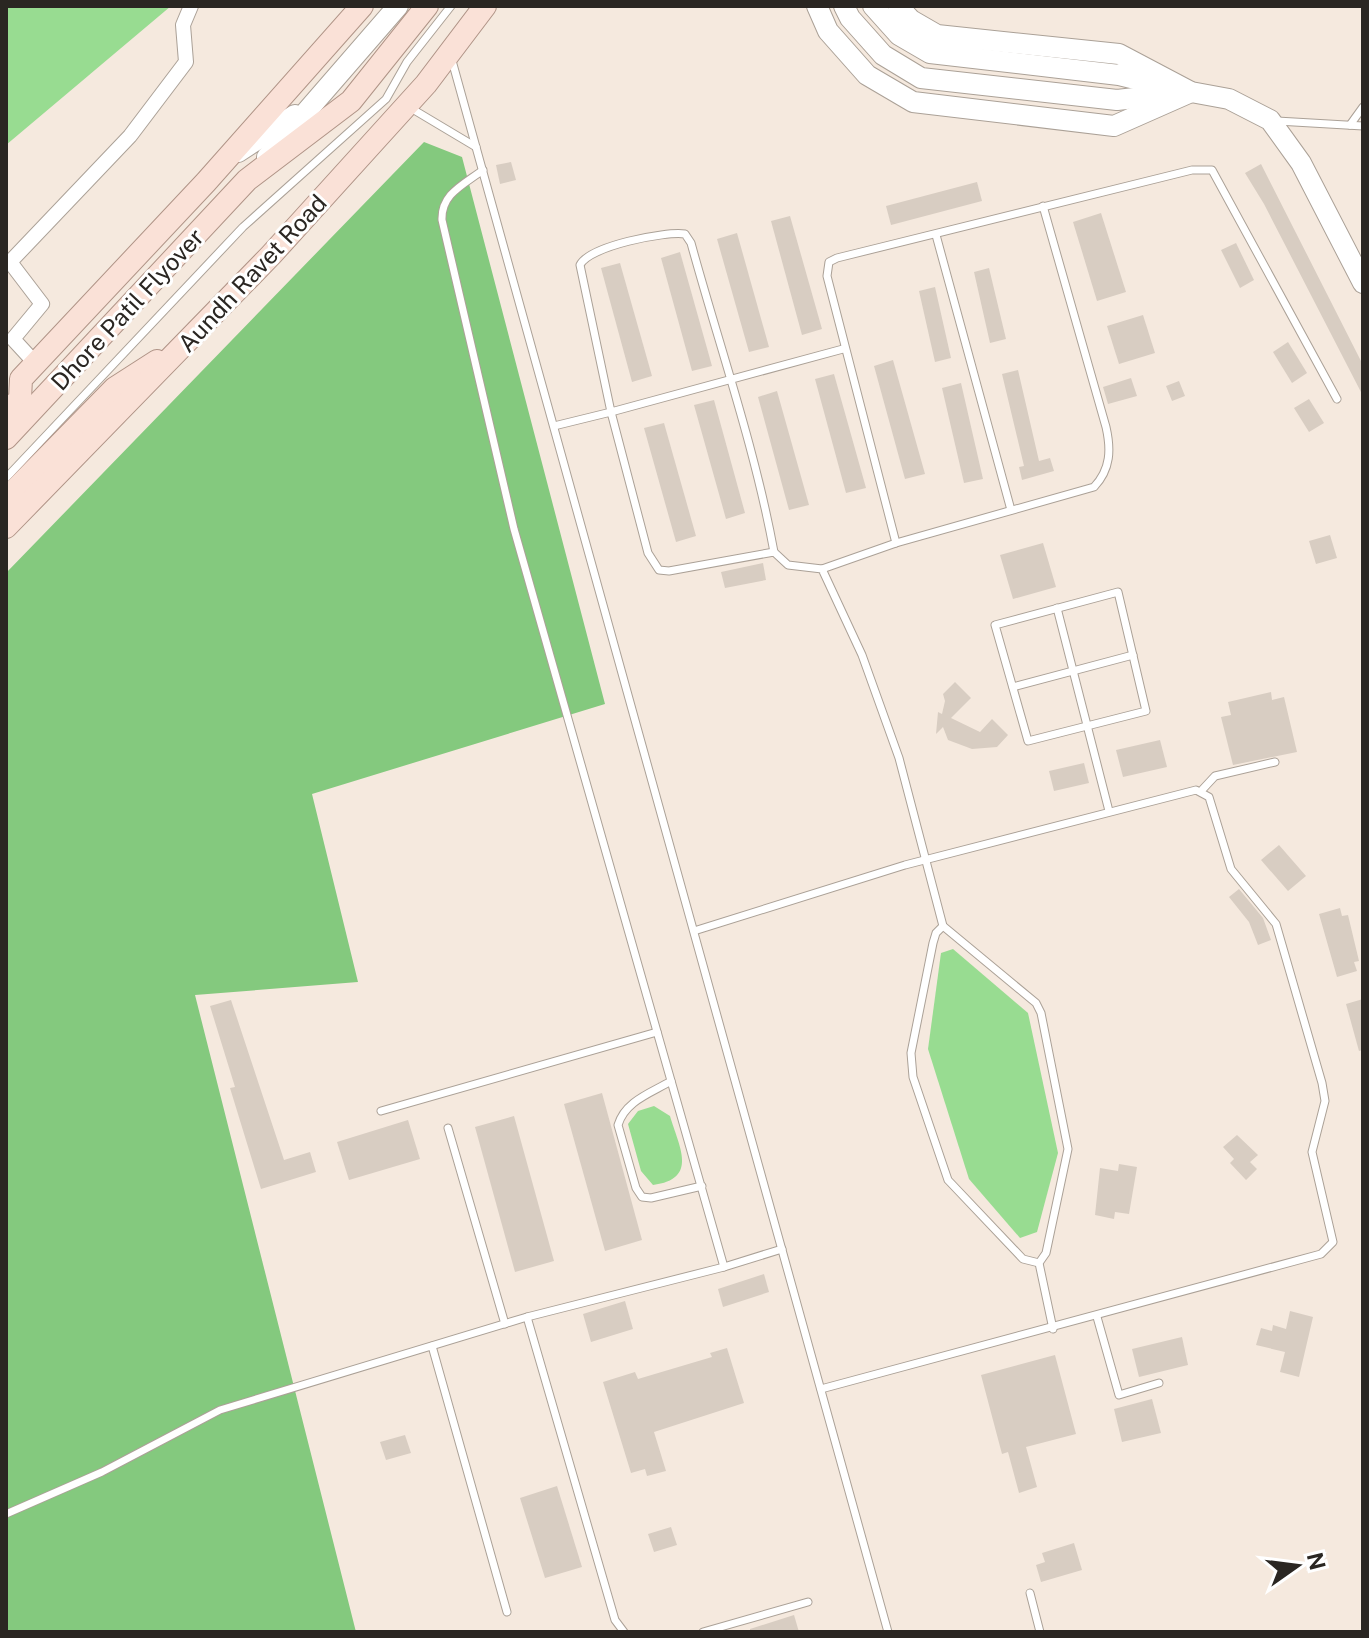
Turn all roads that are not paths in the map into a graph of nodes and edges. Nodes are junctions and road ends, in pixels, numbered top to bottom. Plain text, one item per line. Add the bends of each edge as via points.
1 (191, 6) edge
2 (362, 6) edge
3 (398, 6) edge
4 (427, 6) edge
5 (451, 6) edge
6 (482, 6) edge
7 (817, 6) edge
8 (844, 6) edge
9 (873, 6) edge
10 (898, 6) edge
11 (450, 55) junction
12 (1191, 92) junction
13 (317, 101) junction
14 (396, 102) junction
15 (1363, 107) edge
16 (1270, 120) junction
17 (1350, 125) junction
18 (1363, 126) edge
19 (476, 147) junction
20 (225, 161) junction
21 (483, 170) junction
22 (247, 180) junction
23 (1043, 206) junction
24 (936, 235) junction
25 (1363, 283) edge
26 (191, 339) junction
27 (843, 349) junction
28 (21, 377) edge
29 (729, 380) junction
30 (1337, 399) dead end
31 (6, 412) edge
32 (611, 412) junction
33 (554, 426) junction
34 (6, 438) edge
35 (6, 478) edge
36 (6, 499) edge
37 (1011, 510) junction
38 (6, 527) edge
39 (896, 543) junction
40 (774, 552) junction
41 (822, 569) junction
42 (1057, 608) junction
43 (1133, 655) junction
44 (1073, 671) junction
45 (1013, 687) junction
46 (1087, 727) junction
47 (1275, 762) dead end
48 (1202, 790) junction
49 (1109, 811) junction
50 (925, 860) junction
51 (943, 926) junction
52 (694, 931) junction
53 (657, 1032) junction
54 (671, 1081) junction
55 (381, 1111) dead end
56 (448, 1128) dead end
57 (702, 1186) junction
58 (782, 1249) junction
59 (1039, 1263) junction
60 (724, 1267) junction
61 (527, 1317) junction
62 (1097, 1317) junction
63 (505, 1324) junction
64 (1053, 1329) junction
65 (432, 1346) junction
66 (1159, 1383) dead end
67 (821, 1389) junction
68 (6, 1514) edge
69 (1030, 1593) dead end
70 (808, 1602) dead end
71 (507, 1612) dead end
72 (624, 1632) edge
73 (703, 1632) edge
74 (888, 1632) edge
75 (1040, 1632) edge

1 - 28 street via 183,25 186,62 130,136 10,262 42,304 13,339
2 - 20 main road
3 - 13 main road
4 - 22 main road, Dhore Patil Flyover via 351,101
5 - 14 lane via 407,62
6 - 11 main road, Aundh Ravet Road
6 - 14 lane via 411,93
7 - 12 main road via 828,31 867,75 913,102 1114,126
8 - 12 main road via 883,55 921,78 1117,100
9 - 12 main road via 899,35 930,53 1119,75
10 - 12 main road via 937,35 1119,54
11 - 14 main road, Aundh Ravet Road
11 - 19 lane
12 - 16 main road via 1229,99
13 - 20 main road
13 - 22 main road
14 - 19 lane
14 - 26 main road, Aundh Ravet Road
14 - 35 lane via 243,227
15 - 17 lane
16 - 17 lane
16 - 25 main road via 1301,163
17 - 18 lane
19 - 21 lane
20 - 28 main road
21 - 33 lane
21 - 53 lane via 446,198 442,220 514,529
22 - 34 main road, Dhore Patil Flyover
23 - 24 lane
23 - 30 lane via 1202,168 1212,170
23 - 37 lane via 1110,443 1108,467 1094,487
24 - 27 lane via 829,262 826,269
24 - 37 lane
26 - 36 main road via 115,388
26 - 38 main road, Aundh Ravet Road
27 - 29 lane
27 - 39 lane
28 - 31 main road via 20,399
29 - 32 lane
29 - 32 lane via 685,234 598,250 584,256 580,277
29 - 40 lane
32 - 33 lane
32 - 40 lane via 652,564 669,571
33 - 52 lane
37 - 39 lane
39 - 41 lane
40 - 41 lane via 788,565
41 - 50 lane via 862,655 899,758
42 - 43 lane via 1118,592
42 - 44 lane
42 - 45 lane via 995,625
43 - 44 lane
43 - 46 lane via 1146,711
44 - 45 lane
44 - 46 lane
45 - 46 lane via 1028,741
46 - 49 lane
47 - 48 lane via 1215,776
48 - 49 lane
48 - 62 lane via 1209,797 1231,869 1269,913 1287,951 1325,1101 1312,1152 1333,1242 1321,1254
49 - 50 lane
50 - 51 lane
50 - 52 lane
51 - 59 lane via 1036,1003 1041,1013 1068,1149 1046,1253
51 - 59 lane via 936,933 919,1012 911,1053 913,1077 948,1180 1023,1259
52 - 58 lane
53 - 54 lane
53 - 55 lane
54 - 57 lane
54 - 57 lane via 624,1108 620,1117 636,1188 642,1197 651,1198
56 - 63 lane
57 - 60 lane
58 - 60 lane
58 - 67 lane
59 - 64 lane
60 - 61 lane
61 - 63 lane
61 - 72 lane via 615,1620
62 - 64 lane
62 - 66 lane via 1119,1395
63 - 65 lane
64 - 67 lane
65 - 68 lane via 220,1410 102,1472
65 - 71 lane
67 - 74 lane
69 - 75 lane
70 - 73 lane

